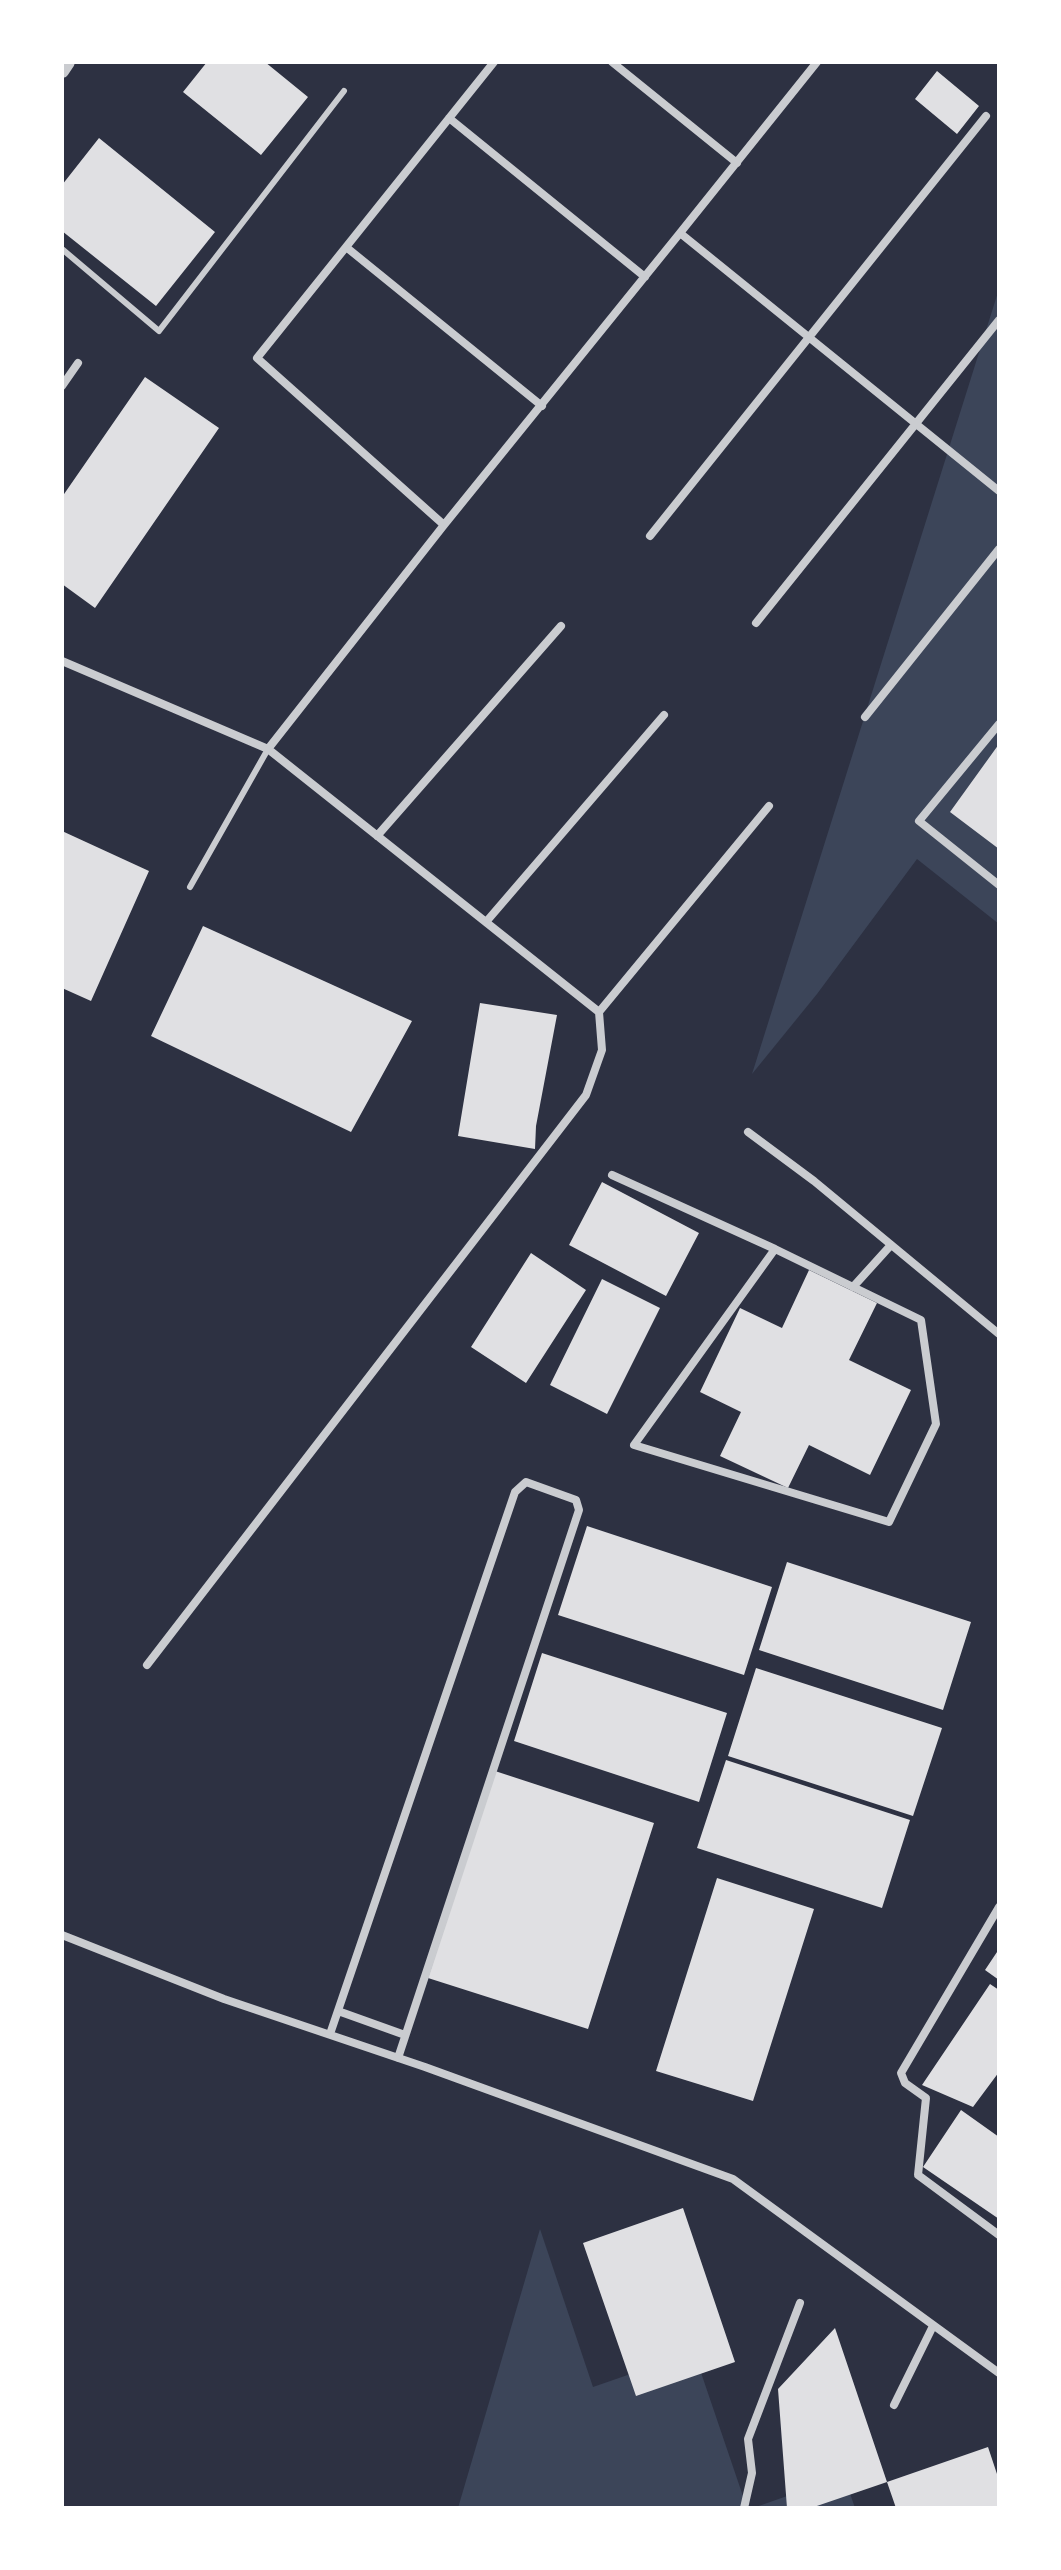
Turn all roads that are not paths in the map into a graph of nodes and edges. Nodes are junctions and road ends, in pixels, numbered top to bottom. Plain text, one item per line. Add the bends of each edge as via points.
1 (68, 62) edge
2 (494, 62) edge
3 (612, 62) edge
4 (817, 62) edge
5 (62, 71) edge
6 (344, 91) dead end
7 (986, 116) dead end
8 (449, 118) junction
9 (737, 163) junction
10 (680, 233) junction
11 (346, 247) junction
12 (62, 249) edge
13 (645, 277) junction
14 (999, 320) edge
15 (809, 337) junction
16 (78, 363) dead end
17 (62, 386) edge
18 (542, 406) junction
19 (916, 424) junction
20 (999, 491) edge
21 (444, 525) junction
22 (650, 536) dead end
23 (999, 549) edge
24 (756, 623) dead end
25 (561, 626) dead end
26 (62, 661) edge
27 (664, 715) dead end
28 (865, 717) dead end
29 (999, 724) edge
30 (268, 749) junction
31 (769, 806) dead end
32 (377, 836) junction
33 (999, 885) edge
34 (190, 887) dead end
35 (486, 922) junction
36 (599, 1012) junction
37 (748, 1132) dead end
38 (612, 1175) dead end
39 (891, 1245) junction
40 (775, 1249) junction
41 (853, 1287) junction
42 (999, 1334) edge
43 (147, 1665) dead end
44 (999, 1907) edge
45 (62, 1935) edge
46 (338, 2011) junction
47 (330, 2034) junction
48 (405, 2035) junction
49 (398, 2058) junction
50 (999, 2235) edge
51 (800, 2303) dead end
52 (933, 2326) junction
53 (999, 2373) edge
54 (894, 2405) dead end
55 (744, 2508) edge

1 - 5 street
2 - 8 street
3 - 9 street
4 - 9 street
6 - 12 lane via 159,331
7 - 15 street
8 - 11 street
8 - 13 street
9 - 10 street
10 - 13 street
10 - 15 street
11 - 18 street
11 - 21 street via 257,358
13 - 18 street
14 - 19 street
15 - 19 street
15 - 22 street
16 - 17 street
18 - 21 street
19 - 20 street
19 - 24 street
21 - 30 street
23 - 28 street
25 - 32 street
26 - 30 street
27 - 35 street
29 - 33 street via 919,821
30 - 32 street
30 - 34 lane
31 - 36 street
32 - 35 street
35 - 36 street
36 - 43 street via 602,1050 586,1095
37 - 39 street
38 - 40 street
39 - 41 street
39 - 42 street
40 - 41 street
40 - 41 street via 634,1445 889,1522 936,1424 921,1320
44 - 50 street via 901,2073 905,2083 926,2098 918,2175
45 - 47 street
46 - 47 street
46 - 48 street
46 - 48 street via 515,1492 526,1482 576,1500 579,1510
47 - 49 street
48 - 49 street
49 - 52 street via 733,2179
51 - 55 street via 748,2439 752,2473
52 - 53 street
52 - 54 street

